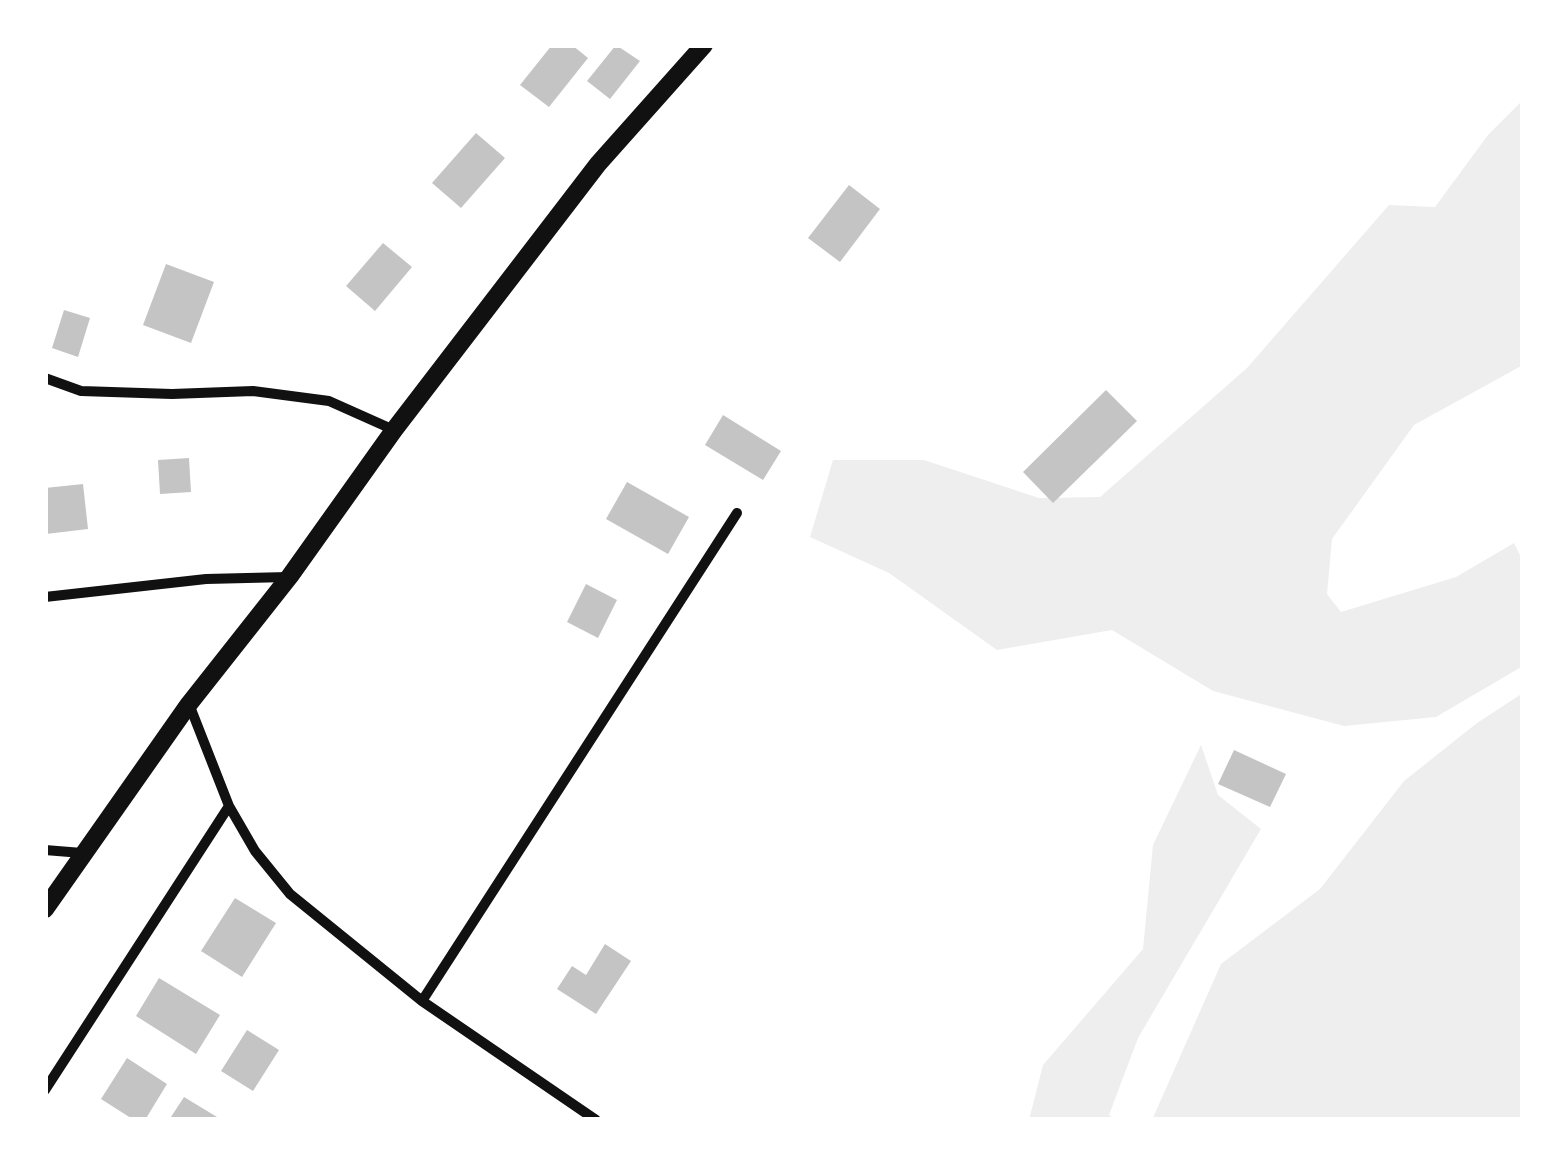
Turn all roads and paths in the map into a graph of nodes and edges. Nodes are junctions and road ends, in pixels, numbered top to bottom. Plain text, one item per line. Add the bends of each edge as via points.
1 (704, 45) edge
2 (45, 378) edge
3 (394, 430) junction
4 (736, 513) dead end
5 (290, 576) junction
6 (45, 597) edge
7 (188, 704) junction
8 (229, 806) junction
9 (45, 850) edge
10 (82, 853) junction
11 (45, 908) edge
12 (422, 1001) junction
13 (45, 1090) edge
14 (596, 1120) edge

1 - 3 street via 598,164
2 - 3 street via 81,391 253,391 329,401
3 - 5 street
4 - 12 street
5 - 6 street
5 - 7 street
7 - 8 street
7 - 10 street
8 - 12 street via 290,894
8 - 13 street
9 - 10 street
10 - 11 street
12 - 14 street

